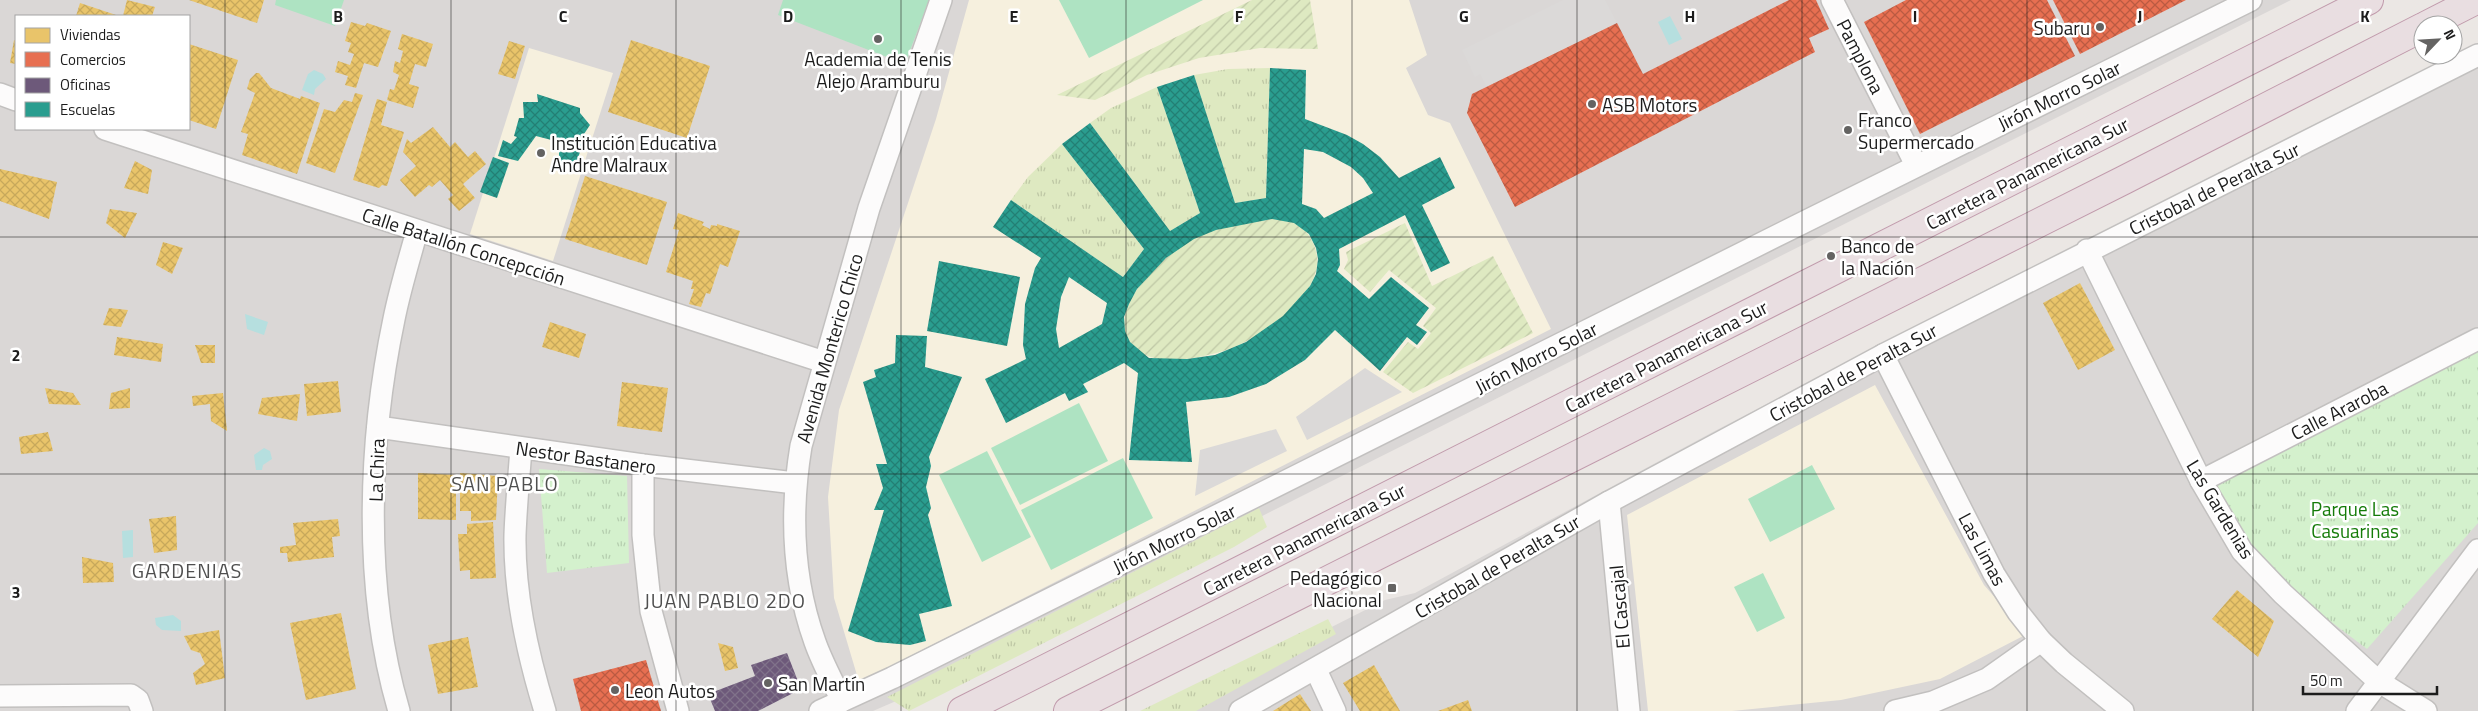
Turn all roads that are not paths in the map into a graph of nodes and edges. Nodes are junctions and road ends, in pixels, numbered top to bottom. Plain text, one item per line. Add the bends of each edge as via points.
1 (941, 0) edge
2 (1832, 0) edge
3 (2251, 0) edge
4 (2369, 0) edge
5 (2476, 0) edge
6 (2447, 15) edge
7 (2413, 32) edge
8 (2478, 55) edge
9 (0, 94) edge
10 (15, 100) edge
11 (108, 130) edge
12 (1916, 165) junction
13 (417, 231) junction
14 (2087, 250) junction
15 (2478, 339) edge
16 (1884, 355) junction
17 (824, 362) junction
18 (378, 427) junction
19 (521, 448) junction
20 (643, 465) junction
21 (2201, 481) junction
22 (795, 482) junction
23 (1608, 502) junction
24 (2478, 550) edge
25 (2041, 642) junction
26 (1316, 670) junction
27 (2378, 681) junction
28 (0, 696) edge
29 (842, 701) junction
30 (140, 705) edge
31 (399, 711) edge
32 (545, 711) edge
33 (678, 711) edge
34 (820, 711) edge
35 (962, 711) edge
36 (1068, 711) edge
37 (1240, 711) edge
38 (1335, 711) edge
39 (1629, 711) edge
40 (1895, 711) edge
41 (2124, 711) edge
42 (2357, 711) edge
43 (2426, 711) edge

1 - 17 street, Avenida Monterico Chico via 869,208
2 - 12 street, Pamplona
3 - 12 street, Jirón Morro Solar
4 - 35 highway, Carretera Panamericana Sur
5 - 6 highway
7 - 36 highway
8 - 14 street, Cristobal de Peralta Sur
9 - 10 street
11 - 13 street, Calle Batallón Concepcción
12 - 29 street, Jirón Morro Solar via 1439,407
13 - 17 street, Calle Batallón Concepcción
13 - 18 street, La Chira via 394,318
14 - 16 street, Cristobal de Peralta Sur
14 - 21 street, Las Gardenias
15 - 21 street, Calle Araroba
16 - 23 street, Cristobal de Peralta Sur
16 - 25 street, Las Limas via 1994,574
17 - 22 street, Avenida Monterico Chico via 801,446
18 - 19 street, Nestor Bastanero
18 - 31 street, La Chira via 374,490 376,567 380,618
19 - 20 street, Nestor Bastanero
19 - 32 street via 515,536 519,592 535,678
20 - 22 street, Nestor Bastanero
20 - 33 street via 643,536 651,611
21 - 27 street, Las Gardenias via 2242,551 2283,594
22 - 29 street, Avenida Monterico Chico via 793,529 803,604 815,644
23 - 26 street, Cristobal de Peralta Sur
23 - 39 street, El Cascajal
24 - 27 street
25 - 40 street via 1987,679 1933,702
25 - 41 street, Las Limas
26 - 37 street, Cristobal de Peralta Sur
26 - 38 street
27 - 42 street
27 - 43 street, Las Gardenias
28 - 30 street via 131,695
29 - 34 street, Jirón Morro Solar

